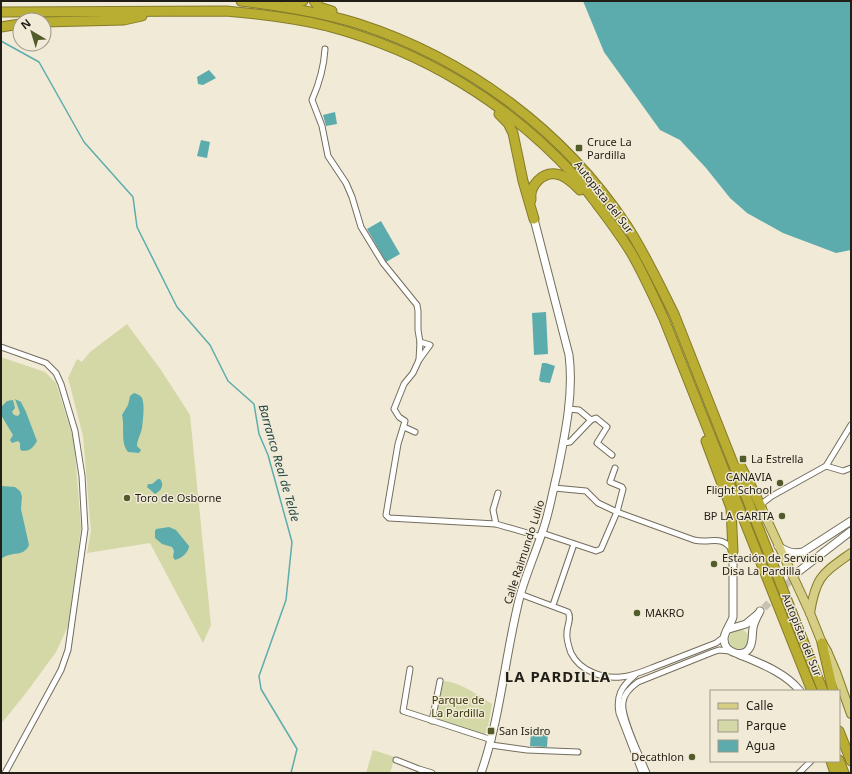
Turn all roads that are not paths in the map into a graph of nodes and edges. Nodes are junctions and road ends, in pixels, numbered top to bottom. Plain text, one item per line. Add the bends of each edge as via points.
1 (241, 1) edge
2 (283, 1) edge
3 (303, 1) edge
4 (314, 1) edge
5 (1, 12) edge
6 (157, 12) junction
7 (52, 22) edge
8 (352, 22) junction
9 (12, 25) edge
10 (2, 27) edge
11 (325, 50) dead end
12 (446, 73) junction
13 (602, 211) junction
14 (534, 219) junction
15 (674, 314) junction
16 (664, 319) junction
17 (420, 342) junction
18 (1, 347) edge
19 (419, 360) junction
20 (568, 409) junction
21 (591, 420) junction
22 (851, 425) edge
23 (404, 427) junction
24 (415, 432) dead end
25 (564, 443) junction
26 (612, 455) dead end
27 (826, 466) junction
28 (616, 468) dead end
29 (851, 468) edge
30 (554, 488) junction
31 (498, 493) dead end
32 (755, 494) junction
33 (772, 496) junction
34 (761, 507) junction
35 (617, 512) junction
36 (851, 521) edge
37 (496, 524) junction
38 (851, 531) edge
39 (542, 535) junction
40 (851, 536) edge
41 (574, 544) junction
42 (778, 545) junction
43 (733, 551) junction
44 (851, 553) edge
45 (822, 554) junction
46 (798, 572) tunnel mouth
47 (520, 594) junction
48 (553, 605) junction
49 (810, 613) junction
50 (729, 629) junction
51 (788, 631) junction
52 (724, 637) junction
53 (822, 643) junction
54 (730, 651) junction
55 (738, 654) junction
56 (410, 669) dead end
57 (635, 675) junction
58 (440, 681) dead end
59 (799, 690) edge
60 (805, 690) edge
61 (812, 690) edge
62 (823, 690) edge
63 (833, 690) edge
64 (851, 714) edge
65 (432, 721) junction
66 (840, 727) edge
67 (840, 734) edge
68 (843, 741) junction
69 (491, 743) junction
70 (578, 752) dead end
71 (396, 760) dead end
72 (851, 761) edge
73 (810, 762) edge
74 (830, 762) edge
75 (840, 762) edge
76 (419, 771) edge
77 (4, 773) edge
78 (432, 773) edge
79 (482, 773) edge
80 (642, 773) edge
81 (647, 773) edge
82 (798, 773) edge
83 (835, 773) edge
84 (844, 773) edge

1 - 8 highway, Autopista del Sur via 293,8
2 - 3 highway
4 - 8 highway via 322,8 342,13
5 - 6 highway, Autopista del Sur
6 - 7 highway via 124,20
6 - 12 highway, Autopista del Sur via 226,11 319,24 389,46
8 - 15 highway, Autopista del Sur via 396,38 452,64 506,99 531,119 584,170 611,204 640,248
9 - 10 highway
11 - 17 street via 318,87 312,100 322,126 328,156 346,183 361,227 383,263 417,305
12 - 13 highway, Autopista del Sur via 525,127 576,177
12 - 14 highway via 508,123 513,133
13 - 14 highway via 567,178 557,174 547,175 538,180 532,188
13 - 16 highway, Autopista del Sur via 632,254
14 - 20 street, Calle Raimundo Lulio via 569,355 571,375
15 - 32 highway via 701,370 745,478
15 - 62 highway, Autopista del Sur
16 - 43 highway via 682,377 731,508
16 - 51 highway, Autopista del Sur
17 - 19 street
17 - 19 street via 430,345
18 - 77 street via 46,363 56,373 75,431 82,476 85,529 68,650 61,670
19 - 23 street via 404,384 394,409 399,417 406,421
20 - 21 street via 579,410
20 - 25 street, Calle Raimundo Lulio
21 - 25 street via 570,442
21 - 26 street via 596,418 607,427 597,443
22 - 27 street
23 - 24 street
23 - 37 street via 398,444 386,515 389,518
25 - 30 street, Calle Raimundo Lulio
27 - 29 street via 843,471
27 - 33 street
28 - 35 street via 610,482 622,487 623,490
30 - 35 street via 586,491 598,503
30 - 39 street, Calle Raimundo Lulio
31 - 37 street via 493,510
32 - 33 street via 761,498
32 - 34 highway
33 - 34 street
34 - 42 main road
35 - 41 street via 601,549 598,551
35 - 43 street via 694,540 721,540
36 - 42 street via 803,552 788,552
37 - 39 street
38 - 45 street
39 - 41 street
39 - 47 street, Calle Raimundo Lulio
40 - 45 street
41 - 48 street
42 - 49 main road
43 - 50 street via 734,616
44 - 49 main road via 825,572 817,583
45 - 46 street
47 - 48 street
47 - 69 street, Calle Raimundo Lulio
48 - 57 street via 570,614 568,644 580,665 588,671 608,677
49 - 53 main road
50 - 52 street
50 - 55 street via 746,624 762,610 754,627 751,646
51 - 60 highway
51 - 61 highway, Autopista del Sur
52 - 54 street via 725,645
52 - 57 street via 716,643
53 - 63 highway
53 - 64 main road
54 - 55 street
54 - 81 street via 713,652 638,682 629,689 623,700 622,712
55 - 59 street via 784,676
56 - 65 street via 403,711
57 - 80 street via 624,686 617,704
58 - 65 street
65 - 69 street
66 - 68 highway
67 - 68 highway
68 - 72 highway
69 - 70 street via 527,750
69 - 79 street, Calle Raimundo Lulio
71 - 76 street
73 - 82 street
74 - 83 highway
75 - 84 highway
76 - 78 street

